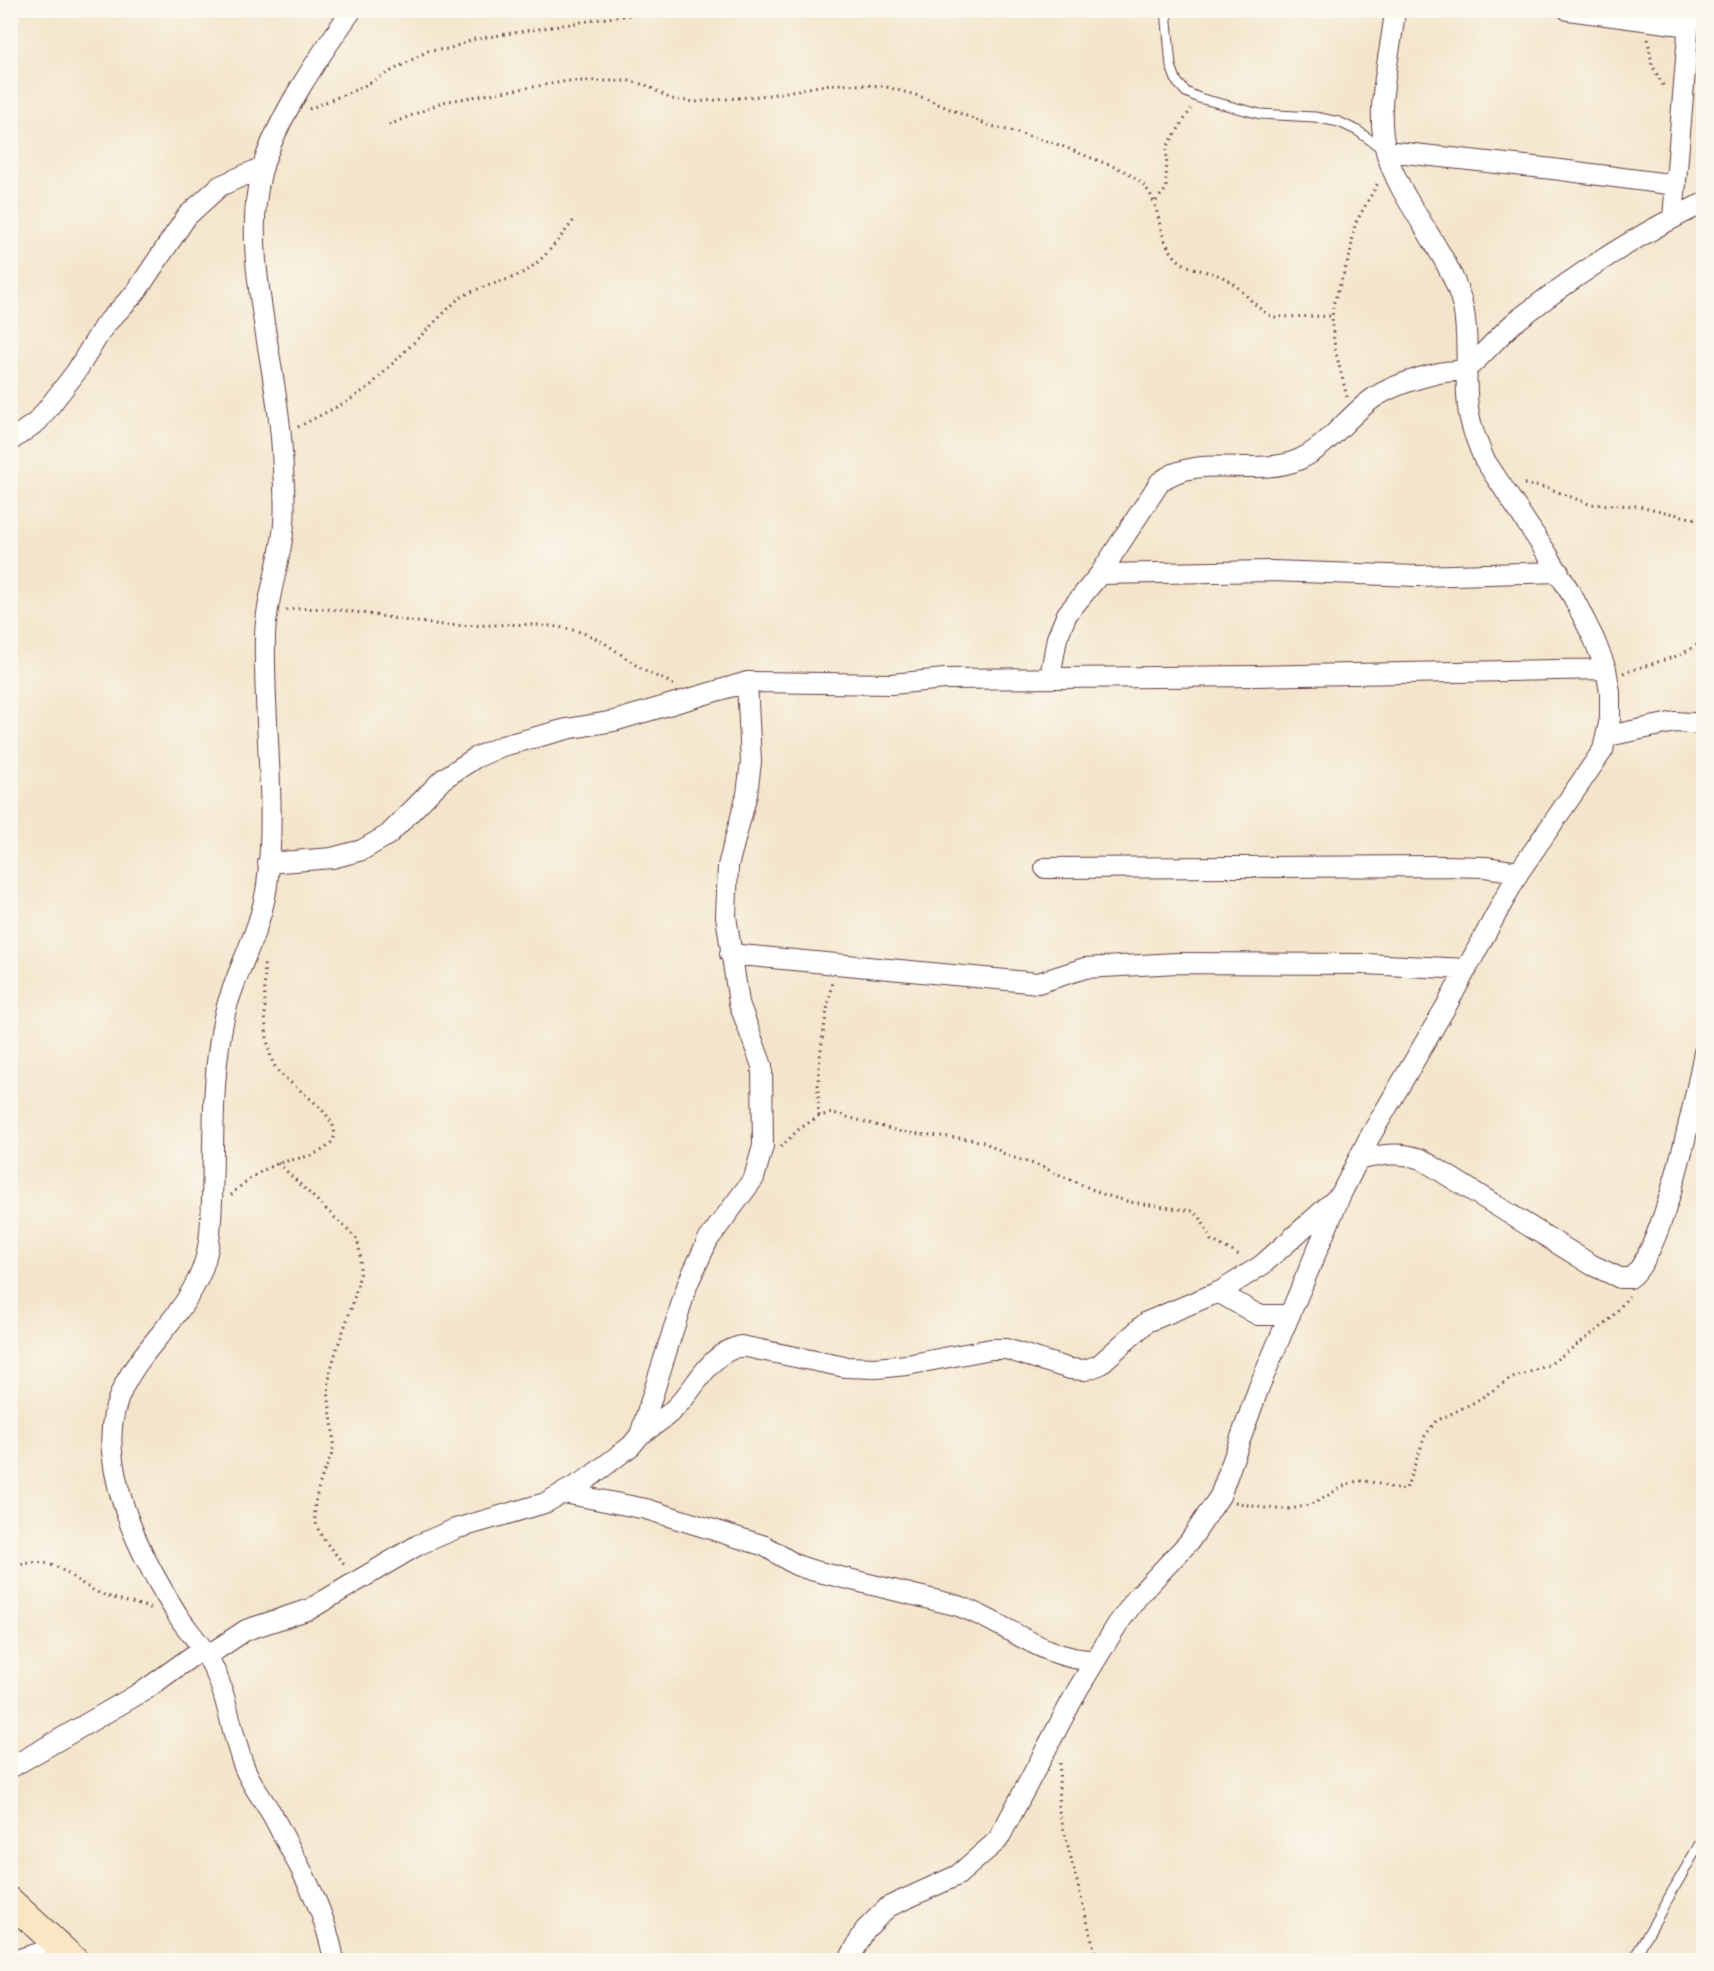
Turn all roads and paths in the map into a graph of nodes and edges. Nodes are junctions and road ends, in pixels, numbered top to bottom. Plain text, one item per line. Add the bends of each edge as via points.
1 (352, 10) edge
2 (692, 10) edge
3 (1166, 10) edge
4 (1395, 10) edge
5 (1568, 10) edge
6 (1690, 18) edge
7 (1645, 21) junction
8 (1199, 98) junction
9 (1682, 106) junction
10 (285, 118) junction
11 (389, 125) dead end
12 (1388, 156) junction
13 (263, 167) junction
14 (1676, 186) junction
15 (1156, 201) junction
16 (1704, 203) edge
17 (1673, 218) junction
18 (575, 219) dead end
19 (1332, 316) junction
20 (1467, 369) junction
21 (1353, 415) junction
22 (281, 436) junction
23 (10, 441) edge
24 (1498, 481) junction
25 (1704, 521) edge
26 (1559, 572) junction
27 (1100, 574) junction
28 (267, 614) junction
29 (1704, 641) edge
30 (1606, 674) junction
31 (1050, 677) junction
32 (747, 682) junction
33 (693, 698) junction
34 (1704, 724) edge
35 (1608, 736) junction
36 (268, 863) junction
37 (1045, 868) dead end
38 (1519, 872) junction
39 (730, 954) junction
40 (263, 961) dead end
41 (835, 964) junction
42 (1467, 969) junction
43 (1704, 1052) edge
44 (819, 1116) junction
45 (1358, 1160) junction
46 (278, 1163) junction
47 (757, 1171) junction
48 (1341, 1194) junction
49 (211, 1216) junction
50 (1262, 1265) junction
51 (1634, 1276) junction
52 (1218, 1292) junction
53 (1290, 1315) junction
54 (640, 1435) junction
55 (564, 1494) junction
56 (1219, 1498) junction
57 (10, 1568) edge
58 (358, 1580) junction
59 (178, 1617) junction
60 (205, 1653) junction
61 (1095, 1660) junction
62 (1060, 1759) dead end
63 (10, 1768) edge
64 (1704, 1836) edge
65 (10, 1901) edge
66 (65, 1954) edge
67 (17, 1960) edge
68 (334, 1960) edge
69 (849, 1960) edge
70 (1097, 1960) edge
71 (1633, 1960) edge

1 - 10 street via 314,63
2 - 10 path via 620,16 475,39 448,49 428,51 362,87
3 - 8 lane via 1168,50 1177,82
4 - 12 street via 1383,105
5 - 7 street
6 - 7 street
6 - 9 street
7 - 9 path via 1652,65 1660,82
8 - 12 lane via 1260,114 1339,122 1358,131
8 - 15 path via 1167,147 1166,189
9 - 14 street
10 - 13 street
11 - 15 path via 443,102 568,81 629,81 671,99 695,102 830,84 883,86 935,101 988,125 1054,143 1128,172 1138,178
12 - 14 street via 1553,169
12 - 19 path via 1355,224
12 - 20 street via 1463,304
13 - 22 street via 257,195 256,235
13 - 23 street via 220,186 187,216 136,292 104,326 39,421
14 - 17 street
15 - 19 path via 1167,247 1186,266 1227,280 1272,317
16 - 17 street
17 - 20 street via 1565,283 1508,327
18 - 22 path via 541,260 526,271 474,289 457,300 369,387
19 - 21 path via 1335,350
20 - 21 street via 1396,386
20 - 24 street via 1468,408 1474,434
21 - 27 street via 1295,461 1255,467 1199,468 1167,476
22 - 28 street via 284,524
24 - 25 path via 1548,488 1589,504 1640,506
24 - 26 street
26 - 27 street via 1417,576 1271,571
26 - 30 street
27 - 31 street via 1067,614 1057,638
28 - 33 path via 305,609 448,625 560,628 610,645
28 - 36 street
29 - 30 path via 1680,656
30 - 31 street
30 - 35 street via 1610,692
31 - 32 street via 891,684
32 - 33 street
32 - 39 street via 751,762 747,794 728,866 726,916
33 - 36 street via 614,721 502,746 443,779 388,835 362,850 332,858
34 - 35 street via 1675,722
35 - 38 street via 1594,764
36 - 49 street via 259,917 224,1017 217,1072
37 - 38 street via 1444,866
38 - 42 street
39 - 41 street
39 - 47 street via 739,1003 762,1066 763,1146
40 - 46 path via 271,1059 278,1071 326,1114 334,1127 330,1145
41 - 42 street via 1038,983 1085,968 1177,963
41 - 44 path via 819,1052
42 - 45 street
43 - 51 street via 1662,1218
44 - 47 path via 798,1130
44 - 50 path via 833,1113 901,1132 984,1142 1008,1156 1105,1195 1193,1211 1210,1240
45 - 48 street
45 - 51 street via 1387,1154 1421,1159 1592,1265 1620,1278
46 - 49 path via 235,1191
46 - 58 path via 357,1239 360,1249 355,1294 337,1342 329,1381 328,1406 334,1437 314,1518 324,1541
47 - 54 street via 746,1193 708,1240 688,1283
48 - 50 street
48 - 53 street
49 - 59 street via 199,1279 126,1377 114,1409 111,1446 117,1488 150,1567
50 - 52 street
51 - 56 path via 1628,1297 1597,1331 1541,1370 1510,1379 1436,1422 1425,1436 1406,1489 1355,1482 1291,1510
52 - 53 street via 1258,1315
52 - 54 street via 1147,1322 1099,1365 1085,1370 1006,1349 876,1368 845,1366 741,1346 713,1360 678,1406
53 - 56 street
54 - 55 street via 631,1446
55 - 58 street via 518,1512 454,1529 396,1556
55 - 61 street via 646,1509 765,1546 811,1570 976,1612 1073,1660
56 - 61 street via 1189,1542 1139,1595
57 - 59 path via 53,1563 102,1594
58 - 60 street via 310,1609 246,1630
59 - 60 street
60 - 63 street
60 - 68 street via 220,1686 242,1762 305,1873 330,1938
61 - 69 street via 998,1840 958,1875 888,1907 866,1930
62 - 70 path via 1058,1807
64 - 71 lane
65 - 66 street
66 - 67 street

